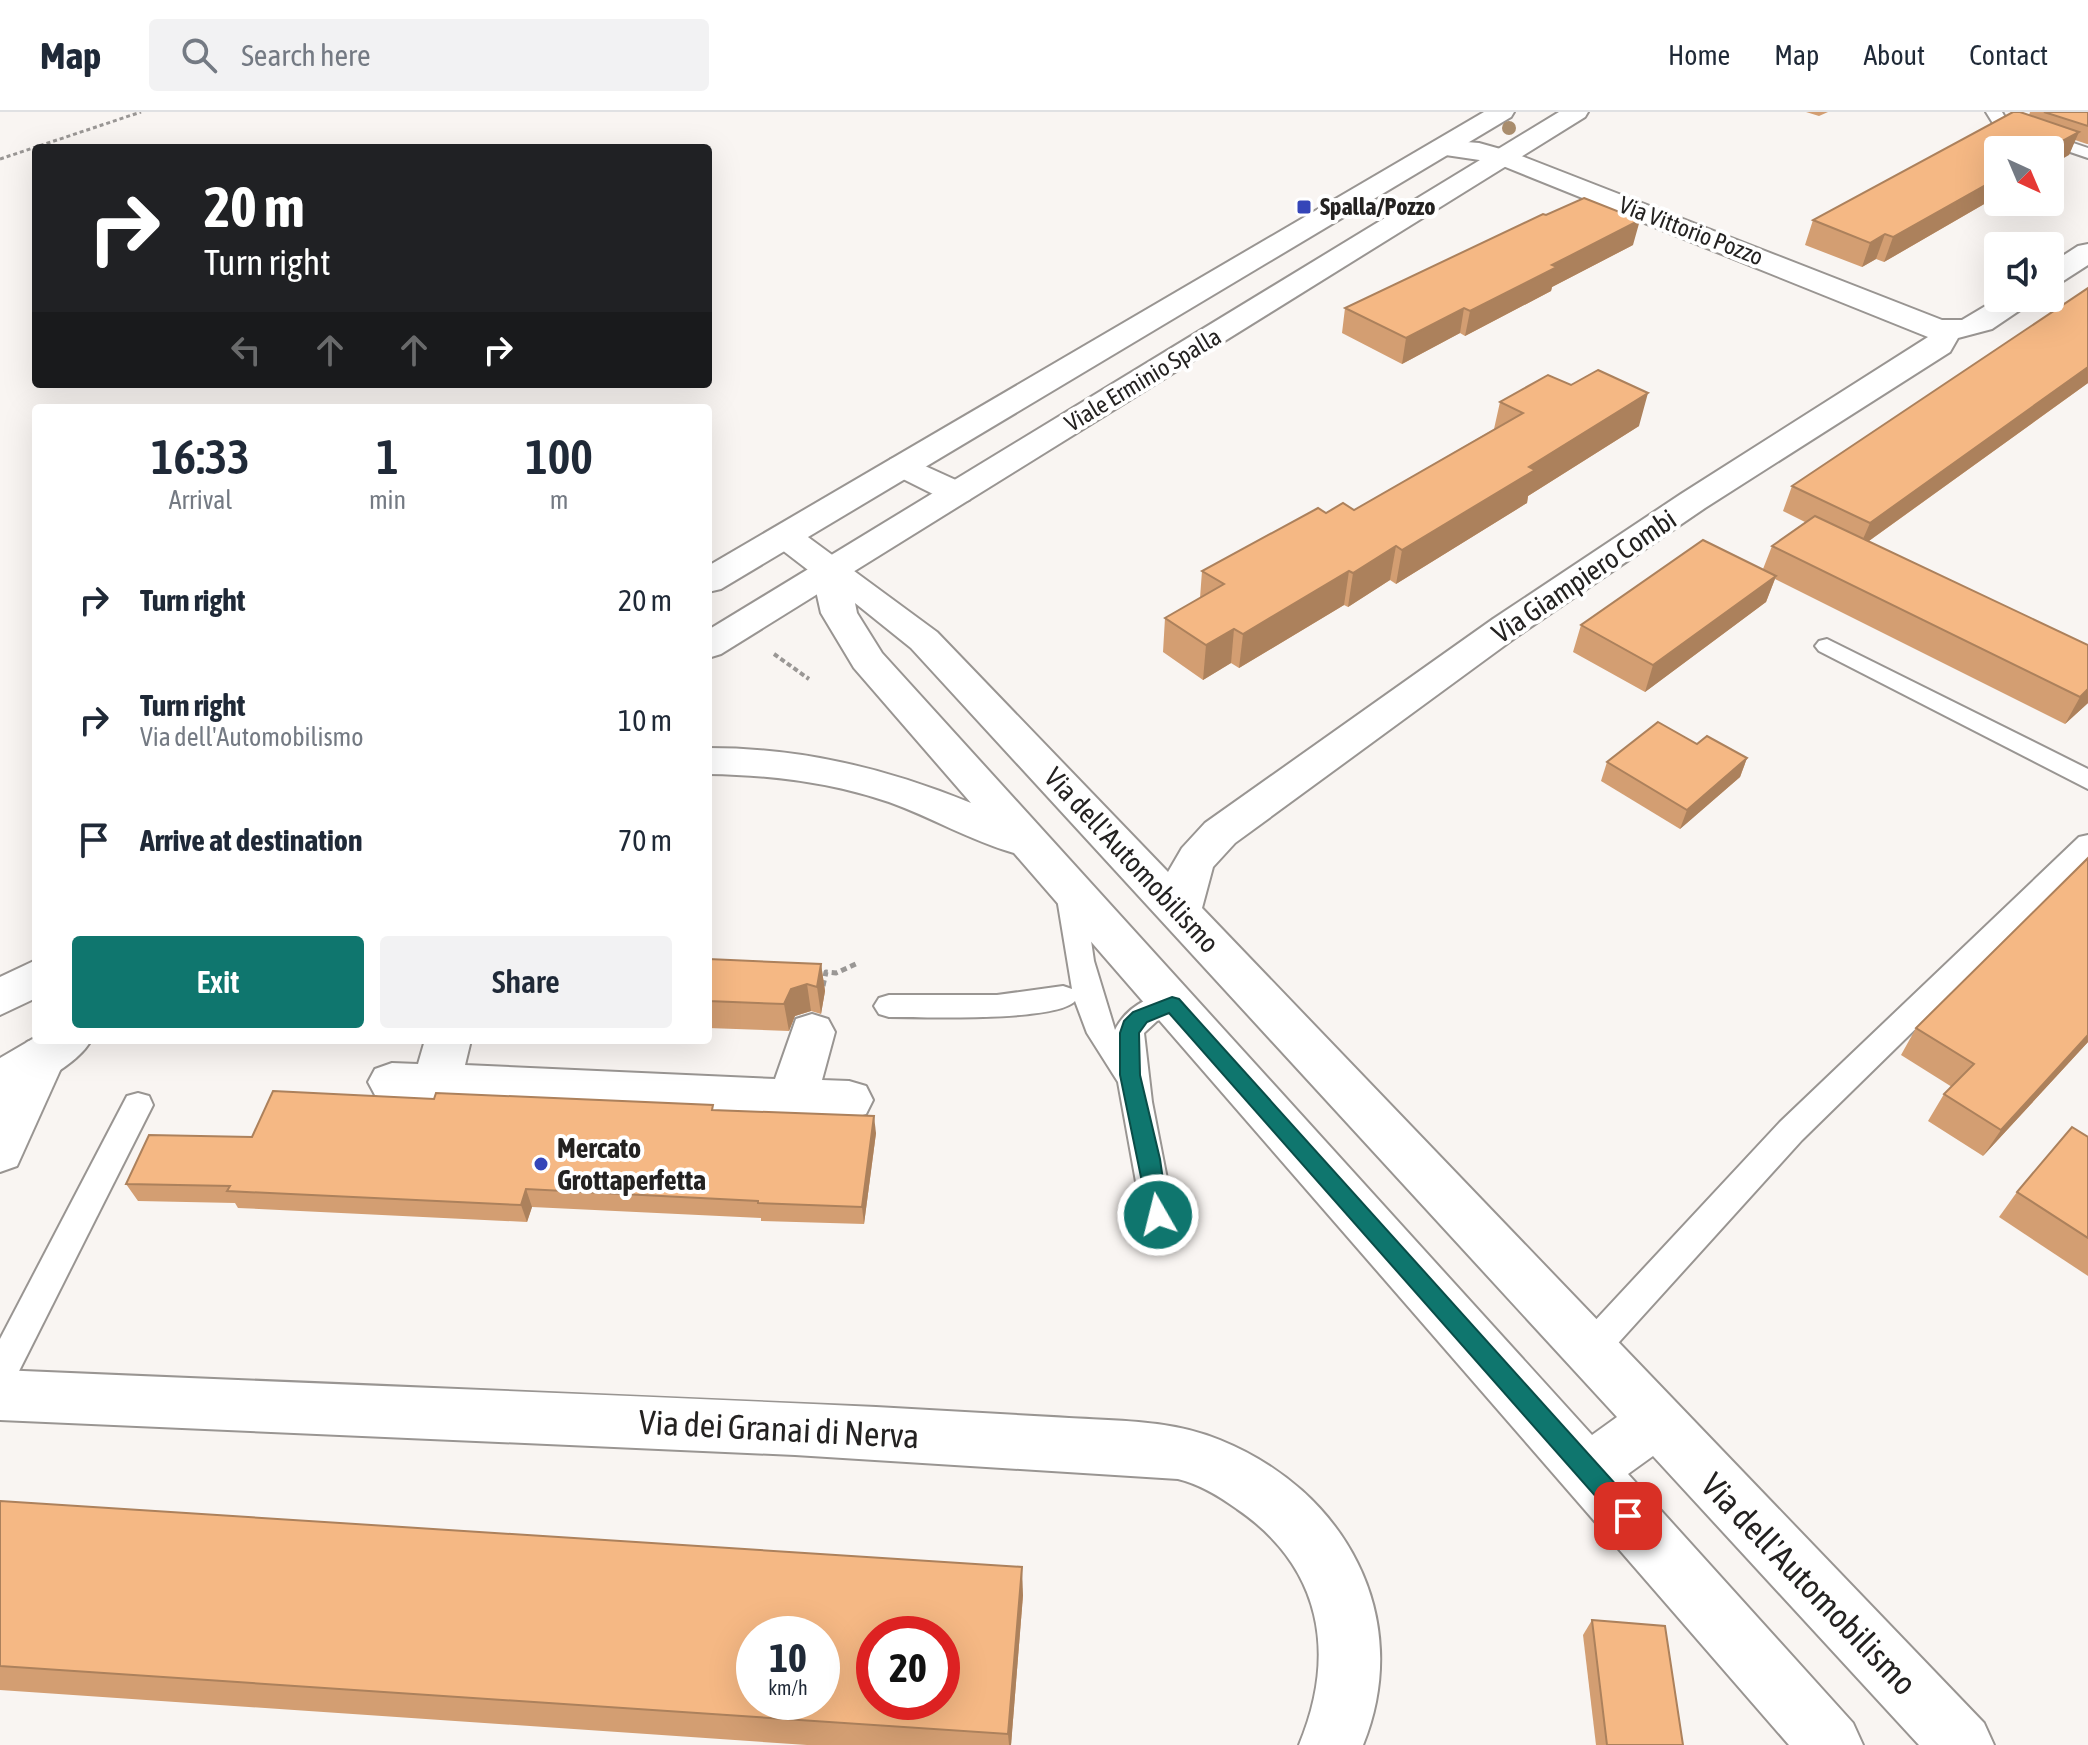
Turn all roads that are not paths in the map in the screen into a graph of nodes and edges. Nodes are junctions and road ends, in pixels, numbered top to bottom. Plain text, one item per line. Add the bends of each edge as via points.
1 (1502, 112) edge
2 (1576, 112) edge
3 (1993, 112) edge
4 (1441, 148) junction
5 (2088, 153) edge
6 (1502, 157) junction
7 (2088, 252) edge
8 (2064, 268) edge
9 (1998, 312) edge
10 (1937, 328) junction
11 (903, 466) junction
12 (957, 493) junction
13 (785, 536) junction
14 (829, 571) junction
15 (712, 579) edge
16 (712, 644) edge
17 (1827, 646) dead end
18 (712, 761) edge
19 (2088, 780) edge
20 (2088, 844) edge
21 (1033, 846) junction
22 (1069, 886) junction
23 (1180, 910) junction
24 (32, 979) edge
25 (1063, 997) dead end
26 (0, 998) edge
27 (1172, 1004) junction
28 (889, 1006) dead end
29 (817, 1012) edge
30 (56, 1047) edge
31 (425, 1068) edge
32 (1130, 1075) junction
33 (0, 1082) edge
34 (793, 1099) junction
35 (849, 1100) dead end
36 (138, 1105) dead end
37 (0, 1152) edge
38 (1158, 1215) dead end
39 (1589, 1351) junction
40 (0, 1374) edge
41 (0, 1395) edge
42 (1655, 1422) junction
43 (1588, 1470) junction
44 (1331, 1745) edge
45 (1831, 1745) edge
46 (1962, 1745) edge

1 - 4 street, Viale Erminio Spalla
2 - 6 street, Viale Erminio Spalla
3 - 5 lane via 2011,127
4 - 6 street, Via Vittorio Pozzo
4 - 11 street, Viale Erminio Spalla
6 - 10 street, Via Vittorio Pozzo
6 - 12 street, Viale Erminio Spalla
7 - 8 street
9 - 10 street via 1975,327
10 - 23 street, Via Giampiero Combi via 1943,337 1939,346 1693,501 1220,833 1195,860
11 - 12 street
11 - 13 street, Viale Erminio Spalla
12 - 14 street, Viale Erminio Spalla
13 - 14 street, Via dell'Automobilismo
13 - 15 street, Viale Erminio Spalla
14 - 16 street, Viale Erminio Spalla
14 - 21 street via 839,613 867,660
14 - 23 street, Via dell'Automobilismo via 924,640
17 - 19 lane
18 - 21 street via 767,761 852,774
20 - 39 lane via 1791,1131
21 - 22 street
22 - 27 street
22 - 32 lane via 1081,972 1102,1032
23 - 39 street, Via dell'Automobilismo
24 - 26 street
25 - 28 lane via 997,1006
27 - 32 lane via 1147,1012 1131,1026
27 - 43 street
29 - 34 street
30 - 33 street
30 - 37 street
31 - 34 street
32 - 38 lane
34 - 35 street
36 - 40 lane
39 - 42 street, Via dell'Automobilismo
41 - 44 street, Via dei Granai di Nerva via 879,1433 1183,1453 1270,1497 1297,1521 1330,1566 1347,1623 1351,1673 1348,1702
42 - 43 street
42 - 46 street, Via dell'Automobilismo
43 - 45 street

